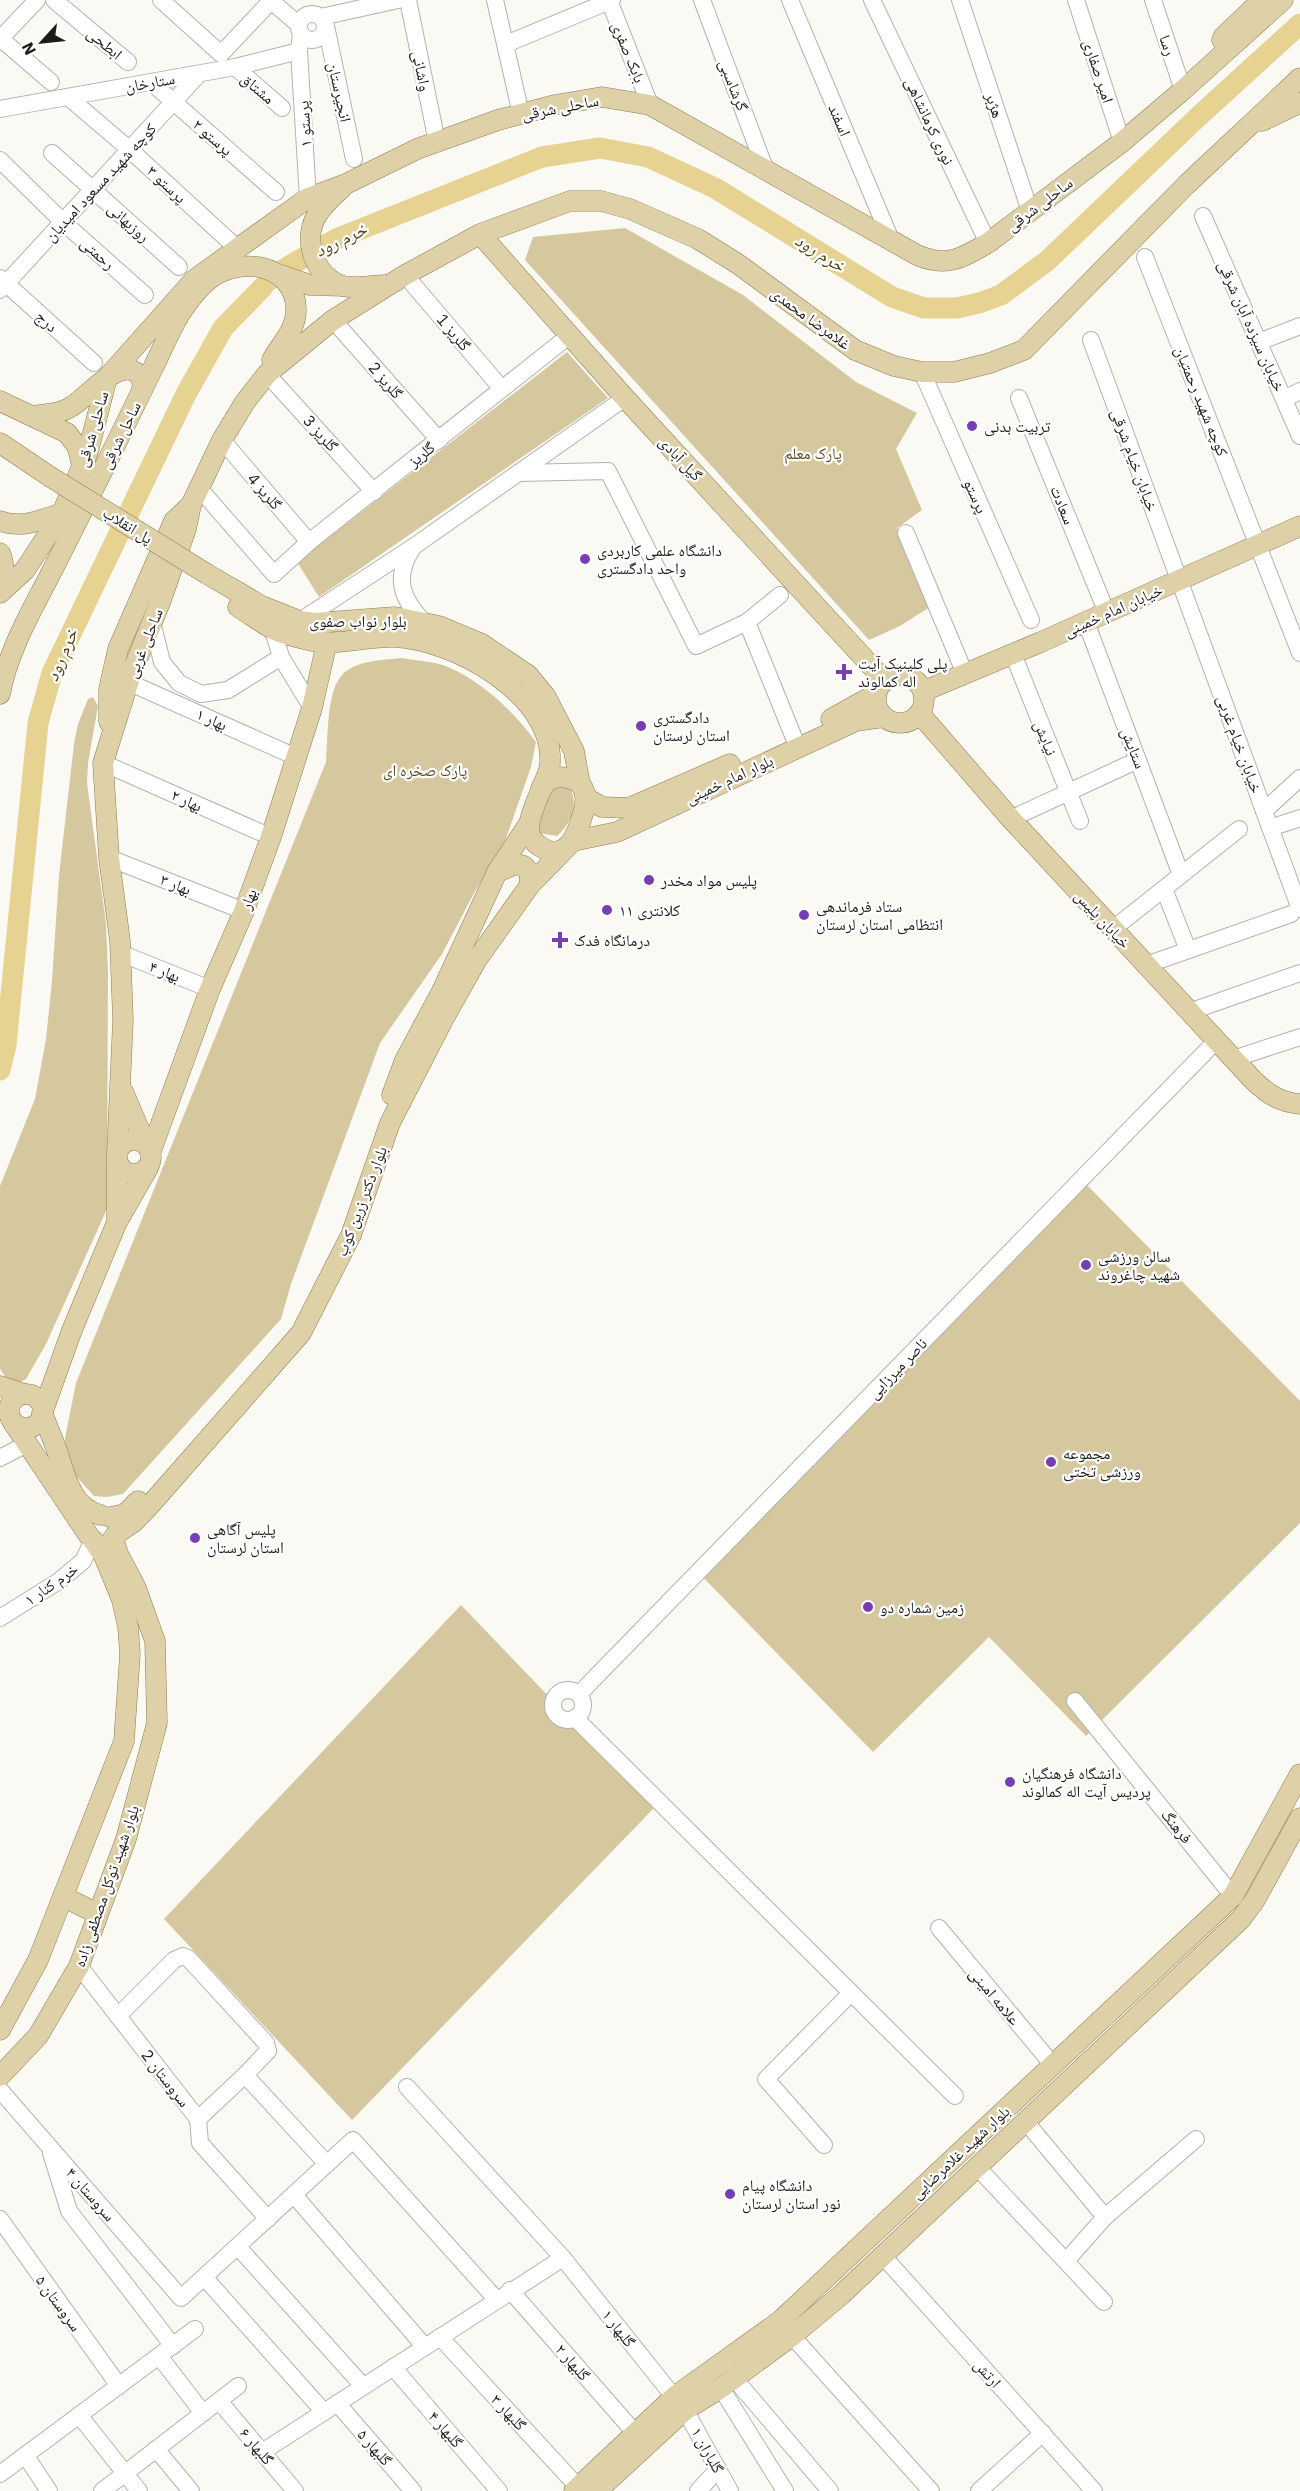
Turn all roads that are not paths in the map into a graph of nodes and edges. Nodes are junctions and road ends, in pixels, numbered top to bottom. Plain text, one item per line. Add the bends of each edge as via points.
1 (37, 0) edge
2 (54, 0) edge
3 (161, 0) edge
4 (270, 0) edge
5 (302, 0) edge
6 (398, 0) edge
7 (408, 0) edge
8 (495, 0) edge
9 (610, 0) edge
10 (702, 0) edge
11 (790, 0) edge
12 (872, 0) edge
13 (960, 0) edge
14 (1076, 0) edge
15 (1153, 0) edge
16 (1283, 0) edge
17 (1255, 3) edge
18 (364, 4) edge
19 (324, 21) junction
20 (300, 32) junction
21 (0, 39) edge
22 (506, 44) junction
23 (1215, 62) junction
24 (128, 63) dead end
25 (235, 67) junction
26 (199, 74) junction
27 (1300, 78) edge
28 (51, 82) dead end
29 (151, 82) junction
30 (1183, 90) junction
31 (68, 97) junction
32 (173, 102) junction
33 (1300, 103) edge
34 (650, 105) junction
35 (282, 108) dead end
36 (0, 109) edge
37 (521, 114) junction
38 (1246, 128) junction
39 (437, 142) junction
40 (1122, 142) junction
41 (129, 149) junction
42 (52, 153) dead end
43 (354, 159) dead end
44 (0, 160) edge
45 (766, 171) junction
46 (93, 189) junction
47 (276, 192) dead end
48 (313, 205) junction
49 (1030, 211) junction
50 (1203, 216) dead end
51 (63, 222) junction
52 (480, 234) junction
53 (891, 240) junction
54 (988, 243) junction
55 (1145, 257) dead end
56 (239, 258) junction
57 (179, 267) dead end
58 (281, 275) junction
59 (397, 280) junction
60 (2, 284) edge
61 (353, 286) junction
62 (145, 296) dead end
63 (333, 320) junction
64 (1300, 326) edge
65 (570, 335) junction
66 (1091, 340) dead end
67 (1259, 342) junction
68 (100, 370) junction
69 (922, 372) junction
70 (267, 374) junction
71 (502, 389) junction
72 (142, 390) junction
73 (1300, 392) edge
74 (625, 398) junction
75 (1019, 398) dead end
76 (1284, 399) junction
77 (0, 400) edge
78 (32, 416) junction
79 (1300, 436) edge
80 (222, 440) junction
81 (439, 440) junction
82 (0, 443) edge
83 (0, 458) edge
84 (82, 468) junction
85 (518, 473) junction
86 (46, 481) junction
87 (374, 492) junction
88 (194, 496) junction
89 (62, 513) junction
90 (0, 522) edge
91 (1300, 526) edge
92 (906, 533) dead end
93 (309, 542) junction
94 (1259, 544) junction
95 (413, 547) junction
96 (1, 557) edge
97 (203, 579) junction
98 (1179, 580) junction
99 (0, 592) edge
100 (780, 595) dead end
101 (1107, 613) junction
102 (1031, 620) dead end
103 (300, 621) junction
104 (152, 622) junction
105 (424, 622) junction
106 (747, 622) junction
107 (1086, 622) junction
108 (273, 630) junction
109 (327, 642) junction
110 (1300, 653) edge
111 (1013, 654) junction
112 (281, 657) junction
113 (965, 674) junction
114 (128, 682) junction
115 (880, 687) junction
116 (924, 691) junction
117 (0, 694) edge
118 (312, 708) junction
119 (920, 714) junction
120 (884, 717) junction
121 (794, 738) junction
122 (108, 743) junction
123 (296, 757) junction
124 (1138, 760) junction
125 (103, 762) junction
126 (1300, 778) edge
127 (541, 789) junction
128 (583, 791) junction
129 (1068, 793) junction
130 (1264, 811) junction
131 (1019, 815) dead end
132 (1300, 818) edge
133 (1080, 821) dead end
134 (528, 825) junction
135 (1270, 828) junction
136 (1239, 829) dead end
137 (271, 837) junction
138 (573, 842) junction
139 (109, 858) junction
140 (498, 872) junction
141 (1181, 875) junction
142 (530, 885) junction
143 (1164, 889) junction
144 (244, 911) junction
145 (1295, 911) edge
146 (1113, 929) junction
147 (1188, 950) junction
148 (120, 953) junction
149 (1146, 965) junction
150 (1300, 973) edge
151 (210, 989) junction
152 (1189, 1012) junction
153 (1300, 1037) edge
154 (1216, 1041) junction
155 (1233, 1059) junction
156 (121, 1085) junction
157 (128, 1104) junction
158 (1300, 1104) edge
159 (164, 1108) junction
160 (148, 1154) junction
161 (117, 1159) junction
162 (117, 1222) junction
163 (72, 1330) junction
164 (0, 1386) edge
165 (27, 1394) junction
166 (43, 1412) junction
167 (8, 1417) edge
168 (27, 1444) junction
169 (0, 1458) edge
170 (110, 1526) junction
171 (91, 1538) junction
172 (0, 1618) edge
173 (579, 1694) junction
174 (1075, 1701) dead end
175 (575, 1718) junction
176 (1300, 1774) edge
177 (1300, 1818) edge
178 (1233, 1896) junction
179 (64, 1897) junction
180 (98, 1914) junction
181 (939, 1928) dead end
182 (79, 1966) junction
183 (1138, 1983) junction
184 (851, 1993) junction
185 (1154, 2001) junction
186 (118, 2016) junction
187 (0, 2030) edge
188 (1052, 2064) junction
189 (245, 2075) junction
190 (0, 2076) edge
191 (407, 2087) dead end
192 (0, 2090) edge
193 (955, 2096) dead end
194 (198, 2119) junction
195 (1026, 2122) junction
196 (1196, 2139) dead end
197 (824, 2145) dead end
198 (49, 2146) junction
199 (327, 2164) junction
200 (978, 2168) junction
201 (294, 2194) junction
202 (1105, 2217) junction
203 (0, 2219) edge
204 (268, 2219) junction
205 (238, 2247) junction
206 (883, 2256) junction
207 (563, 2258) junction
208 (1066, 2261) junction
209 (204, 2277) junction
210 (826, 2278) junction
211 (503, 2295) junction
212 (840, 2295) junction
213 (1104, 2302) dead end
214 (195, 2329) dead end
215 (792, 2336) junction
216 (440, 2337) junction
217 (173, 2346) junction
218 (425, 2347) junction
219 (159, 2356) junction
220 (393, 2367) junction
221 (722, 2379) junction
222 (119, 2386) junction
223 (238, 2386) dead end
224 (363, 2386) junction
225 (219, 2401) junction
226 (680, 2404) junction
227 (331, 2408) junction
228 (203, 2413) junction
229 (79, 2415) junction
230 (1043, 2433) junction
231 (636, 2434) junction
232 (156, 2449) junction
233 (262, 2452) junction
234 (25, 2456) junction
235 (718, 2469) junction
236 (125, 2473) junction
237 (0, 2474) edge
238 (583, 2490) edge
239 (50, 2491) edge
240 (102, 2491) edge
241 (139, 2491) edge
242 (191, 2491) edge
243 (295, 2491) edge
244 (412, 2491) edge
245 (499, 2491) edge
246 (698, 2491) edge
247 (730, 2491) edge
248 (785, 2491) edge
249 (830, 2491) edge
250 (931, 2491) edge
251 (979, 2491) edge
252 (1094, 2491) edge

1 - 21 street
2 - 24 street, ابطحی
3 - 4 street via 221,54
4 - 20 street
5 - 20 street, پرستو ۱
6 - 18 street
7 - 39 street, واشانی
8 - 22 street
9 - 22 street
9 - 34 street, بابک صفری
10 - 45 street, گرشاسبی
11 - 53 street, اسفند
12 - 54 street, نوری کرمانشاهی
13 - 49 street, هژبر
14 - 40 street, امیر صفاری
15 - 30 street, رسا
16 - 23 main road, ساحلی شرقی
17 - 23 main road via 1224,36
18 - 19 street
19 - 20 street via 311,13
19 - 20 street via 322,37 317,40
19 - 43 street, انجیرستان
20 - 25 street, ستارخان
20 - 48 street, پرستو ۱
21 - 28 street
22 - 37 street
23 - 30 main road, ساحلی شرقی
25 - 26 street, ستارخان
25 - 35 street, مشتاق
26 - 29 street, ستارخان
26 - 32 street, کوچه شهید مسعود امیدیان
27 - 38 main road, غلامرضا محمدی
29 - 31 street, ستارخان
29 - 32 street, پرستو ۲
30 - 40 main road, ساحلی شرقی
31 - 36 street, ستارخان
31 - 41 street, پرستو ۳
32 - 41 street, کوچه شهید مسعود امیدیان
32 - 47 street, پرستو ۲
33 - 38 main road
34 - 37 main road, ساحلی شرقی via 602,98
34 - 45 main road, ساحلی شرقی
37 - 39 main road, ساحلی شرقی
38 - 69 main road, غلامرضا محمدی via 1024,350 954,372
39 - 48 main road, ساحلی شرقی via 348,183
40 - 49 main road, ساحلی شرقی
41 - 46 street, کوچه شهید مسعود امیدیان
41 - 56 street, پرستو ۳
42 - 46 street, روزبهانی
44 - 51 street, رحمتی
45 - 53 main road, ساحلی شرقی
46 - 51 street, کوچه شهید مسعود امیدیان
46 - 57 street, روزبهانی
48 - 56 main road, ساحلی شرقی
48 - 61 main road via 312,256 330,279
49 - 54 main road, ساحلی شرقی
50 - 67 street, خیابان سیزده آبان شرقی
51 - 60 street, کوچه شهید مسعود امیدیان
51 - 62 street, رحمتی
52 - 59 main road, غلامرضا محمدی
52 - 65 main road, گیل آبادی
52 - 69 main road, غلامرضا محمدی via 570,201 601,201 630,209 698,239 738,264 855,350 894,366
53 - 54 main road, ساحلی شرقی via 931,262 966,256
55 - 94 street, کوچه شهید رحمتیان
56 - 58 main road
56 - 68 main road, ساحلی شرقی via 195,279
56 - 72 main road, ساحل شرقی via 207,281 188,303 172,325
58 - 61 main road via 310,285
58 - 70 main road via 292,291 296,308 290,334 272,359
59 - 61 main road
59 - 63 main road, ساحلی غربی
59 - 71 street, گلریز 1
60 - 68 street, درج
63 - 70 main road, ساحلی غربی
63 - 81 street, گلریز 2
64 - 67 street
65 - 71 street, گلریز
65 - 74 main road, گیل آبادی
66 - 98 street, خیابان خیام شرقی
67 - 76 street, خیابان سیزده آبان شرقی
68 - 72 main road via 135,371 143,382
68 - 78 main road via 67,410
68 - 84 main road, ساحلی شرقی
69 - 102 street, پرستو
70 - 80 main road, ساحلی غربی
70 - 87 street, گلریز 3
71 - 81 street, گلریز
72 - 117 main road, ساحل شرقی via 33,608 12,653
73 - 76 street
74 - 85 street
74 - 115 main road, گیل آبادی
75 - 101 street, سعادت
76 - 79 street, خیابان سیزده آبان شرقی
77 - 78 main road
78 - 84 main road via 73,439
80 - 88 main road, ساحلی غربی
80 - 93 street, گلریز 4
81 - 87 street, گلریز
82 - 86 main road
83 - 86 main road
84 - 89 main road, ساحلی شرقی
85 - 95 street
85 - 106 street via 608,471 696,646
86 - 97 main road, پل انقلاب, bridge
87 - 93 street, گلریز
88 - 93 street, گلریز via 274,574
88 - 104 main road, ساحلی غربی
88 - 122 main road via 174,521 118,649 109,689
89 - 90 main road via 13,526
89 - 99 main road, ساحلی شرقی via 25,570
91 - 94 main road, خیابان امام خمینی
92 - 113 street
94 - 98 main road, خیابان امام خمینی
94 - 110 street, کوچه شهید رحمتیان
95 - 103 street
95 - 105 street via 403,563 402,585 413,612
96 - 99 main road via 4,576
97 - 103 main road, بلوار نواب صفوی
97 - 108 main road, بلوار نواب صفوی
98 - 101 main road, خیابان امام خمینی
98 - 130 street, خیابان خیام غربی
100 - 106 street
101 - 107 main road, خیابان امام خمینی
103 - 105 main road, بلوار نواب صفوی via 395,617
104 - 112 street via 162,662 179,683 201,694 228,690
104 - 114 main road, ساحلی غربی
105 - 128 main road, بلوار نواب صفوی via 482,644 528,675 546,697 574,751
106 - 121 street
107 - 111 main road, خیابان امام خمینی
107 - 124 street, ستایش
108 - 109 main road, بلوار نواب صفوی
108 - 112 street
109 - 118 main road, بهار
109 - 127 main road, بلوار نواب صفوی via 394,637 420,640 453,650 496,676 518,692 542,727 550,765
111 - 113 main road, خیابان امام خمینی
111 - 129 street, نیایش
112 - 118 street
113 - 116 main road, خیابان امام خمینی
114 - 122 main road, ساحلی غربی
114 - 123 street, بهار ۱
115 - 116 main road via 899,674 914,678
115 - 120 main road via 876,702
115 - 121 main road, بلوار امام خمینی via 852,709
116 - 119 main road
118 - 123 main road, بهار
119 - 120 main road via 906,723
119 - 146 main road, خیابان پلیس
120 - 138 main road, بلوار امام خمینی via 856,721 617,832
121 - 128 main road, بلوار امام خمینی via 629,808 602,807
122 - 125 main road, ساحلی غربی
123 - 137 main road, بهار
124 - 129 street
124 - 141 street, ستایش
125 - 137 street, بهار ۲
125 - 139 main road, ساحلی غربی
126 - 130 street
127 - 128 main road via 559,777 574,780
127 - 134 main road
128 - 138 main road via 586,805
129 - 131 street
129 - 133 street, نیایش
130 - 135 street, خیابان خیام غربی
132 - 135 street
134 - 138 main road via 532,840 545,850 561,850
134 - 140 main road, بلوار دکتر زرین کوب
135 - 145 street, خیابان خیام غربی
136 - 141 street
137 - 144 main road, بهار
138 - 142 main road, بلوار دکتر زرین کوب
139 - 144 street, بهار ۳
139 - 148 main road, ساحلی غربی
140 - 142 main road via 516,864 524,866
140 - 170 main road, بلوار دکتر زرین کوب via 405,1060 348,1211 292,1330 134,1505
141 - 143 street
142 - 170 main road, بلوار دکتر زرین کوب via 476,961 390,1123 351,1235 301,1333 135,1522
143 - 146 street
143 - 147 street
144 - 151 main road, بهار
145 - 147 street
146 - 149 main road, خیابان پلیس
147 - 149 street
148 - 151 street, بهار ۴
148 - 156 main road, ساحلی غربی
149 - 152 main road, خیابان پلیس
150 - 152 street
151 - 159 main road, بهار
152 - 154 main road, خیابان پلیس
153 - 155 street
154 - 155 main road, خیابان پلیس
154 - 173 street, ناصر میرزایی
155 - 158 main road, خیابان پلیس via 1268,1094
156 - 157 main road
156 - 161 main road, ساحلی غربی
157 - 159 main road via 146,1117 155,1116
157 - 160 main road
159 - 160 main road, بهار
160 - 161 main road via 137,1140 128,1140 120,1146
160 - 161 main road via 140,1174 123,1171
160 - 162 main road, بهار
161 - 162 main road, ساحلی غربی
162 - 163 main road, بهار
163 - 165 main road
163 - 166 main road
164 - 165 main road
165 - 166 main road via 39,1401
165 - 167 main road via 11,1403
166 - 167 main road via 39,1422 30,1428
166 - 170 main road via 71,1491 85,1508
167 - 168 main road, بلوار شهید توکل مصطفی زاده
168 - 169 street
168 - 171 main road, بلوار شهید توکل مصطفی زاده
170 - 171 main road via 106,1543
170 - 180 main road, بلوار شهید توکل مصطفی زاده via 155,1641 157,1724 126,1839
171 - 172 street, خرم کنار ۱ via 83,1561
171 - 179 main road, بلوار شهید توکل مصطفی زاده via 104,1556 128,1627 124,1741
173 - 175 street via 583,1707
173 - 175 street via 570,1690 560,1692 554,1705 561,1718
174 - 178 street, فرهنگ
175 - 184 street
176 - 178 main road, بلوار شهید غلامرضایی
177 - 185 main road, بلوار شهید غلامرضایی via 1241,1919
178 - 183 main road, بلوار شهید غلامرضایی
179 - 180 main road
179 - 187 main road, بلوار شهید توکل مصطفی زاده via 38,1960
180 - 182 main road, بلوار شهید توکل مصطفی زاده
181 - 188 street, علامه امینی
182 - 186 street, سروستان 2
182 - 190 main road, بلوار شهید توکل مصطفی زاده via 38,2036
183 - 185 main road
183 - 188 main road, بلوار شهید غلامرضایی
184 - 193 street
184 - 197 street via 766,2079
185 - 195 main road, بلوار شهید غلامرضایی
186 - 189 street via 174,1960 183,1956 266,2043 268,2051
186 - 194 street, سروستان 2
188 - 210 main road, بلوار شهید غلامرضایی
189 - 194 street
189 - 199 street
191 - 207 street, گلبهار ۱
192 - 198 street, سروستان ۴
194 - 204 street, سروستان 2 via 200,2143
195 - 200 main road, بلوار شهید غلامرضایی
195 - 202 street
196 - 202 street
198 - 209 street, سروستان ۴ via 181,2298
198 - 217 street via 69,2211
199 - 201 street
199 - 211 street, گلبهار ۲ via 353,2140
200 - 206 main road, بلوار شهید غلامرضایی
200 - 208 street
201 - 204 street
201 - 218 street
202 - 208 street
203 - 222 street, سروستان ۵
204 - 205 street
205 - 209 street
205 - 224 street
206 - 212 main road, بلوار شهید غلامرضایی
206 - 230 street, ارتش
207 - 211 street
207 - 226 street, گلبهار ۱
208 - 213 street
209 - 227 street, گلبهار ۵
210 - 212 main road
210 - 221 main road, بلوار شهید غلامرضایی
211 - 216 street
211 - 231 street, گلبهار ۲
212 - 215 main road, بلوار شهید غلامرضایی
214 - 217 street
215 - 221 main road, بلوار شهید غلامرضایی
215 - 250 street
216 - 218 street
216 - 238 street, ۳ گلبهار
217 - 219 street
218 - 220 street
219 - 222 street
219 - 228 street
220 - 224 street
220 - 245 street, گلبهار ۴
221 - 226 main road, بلوار شهید غلامرضایی
221 - 248 street
221 - 249 street
222 - 229 street
223 - 225 street
224 - 227 street
225 - 228 street
225 - 233 street, گلبهار ۶
226 - 231 main road, بلوار شهید غلامرضایی
226 - 235 street, گلباران ۱
226 - 238 main road, بلوار شهید غلامرضایی
227 - 233 street
227 - 244 street, گلبهار ۵
228 - 232 street
229 - 234 street
229 - 236 street
230 - 251 street
230 - 252 street, ارتش
231 - 238 main road, بلوار شهید غلامرضایی
232 - 236 street
232 - 242 street
233 - 243 street, گلبهار ۶
234 - 237 street
234 - 239 street
235 - 246 street
235 - 247 street, گلباران ۱
236 - 240 street
236 - 241 street

